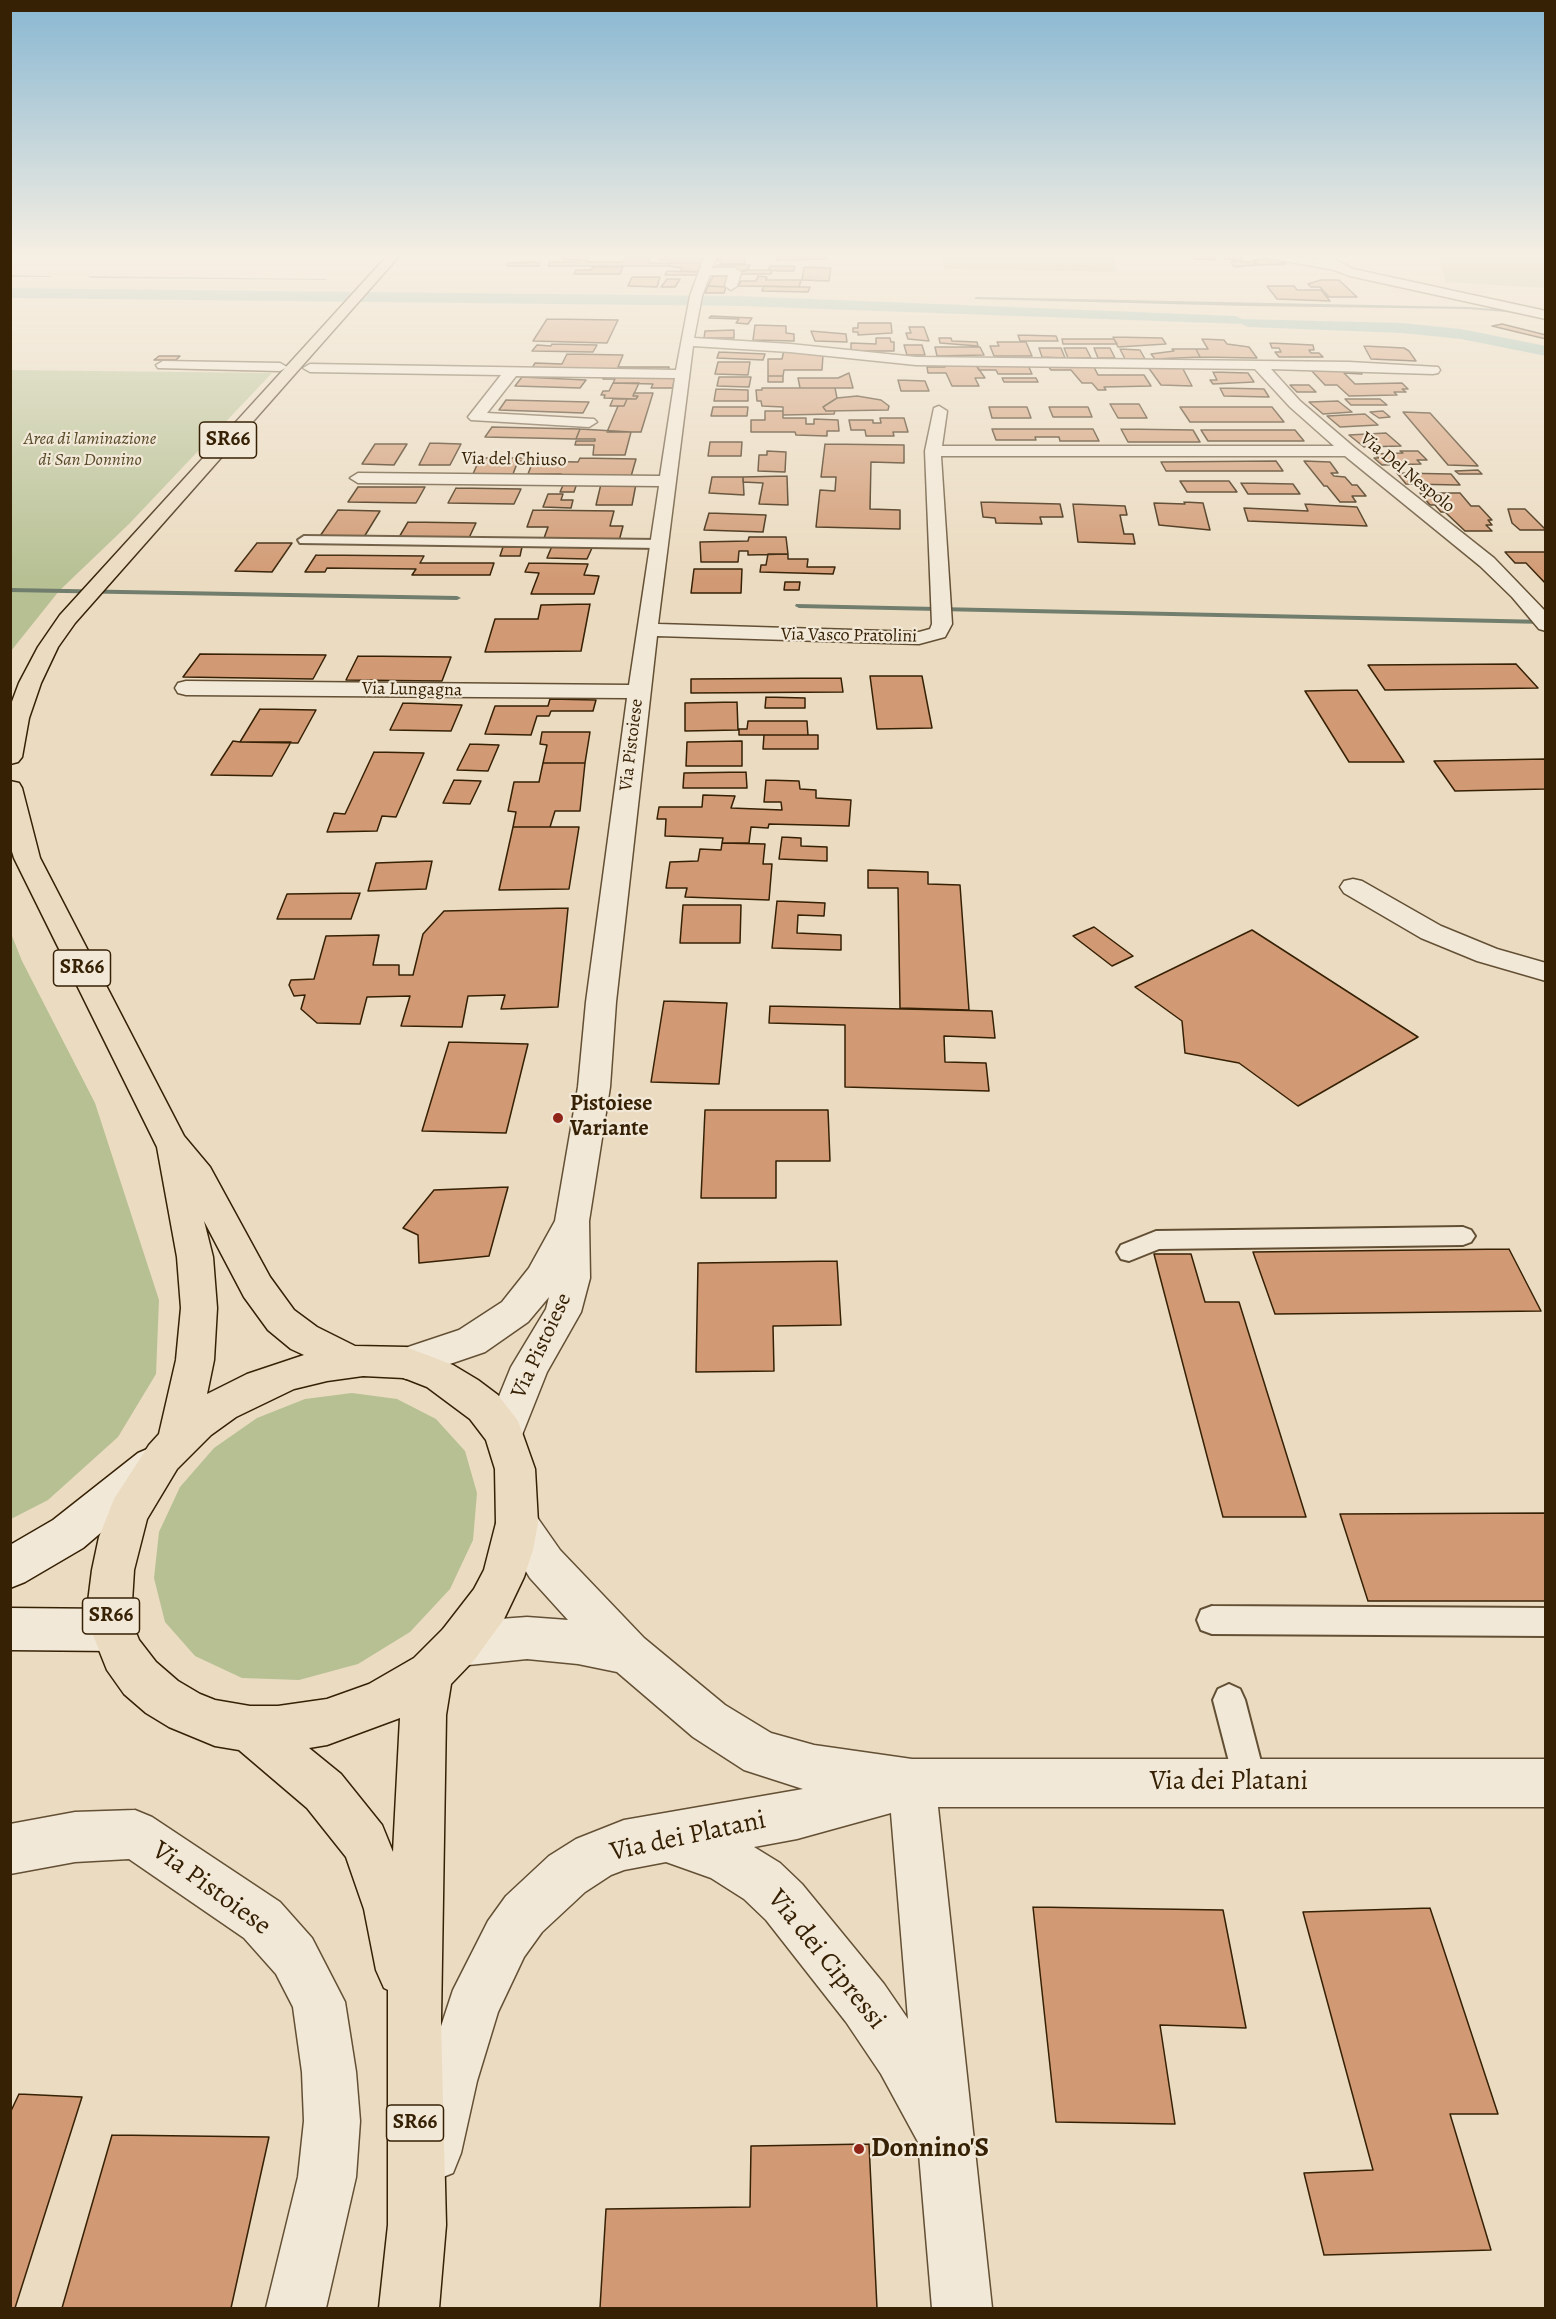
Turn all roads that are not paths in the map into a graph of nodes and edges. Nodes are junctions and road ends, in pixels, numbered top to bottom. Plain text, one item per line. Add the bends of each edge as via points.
1 (298, 363) edge
2 (684, 363) edge
3 (1021, 363) edge
4 (163, 365) dead end
5 (1260, 366) junction
6 (280, 367) dead end
7 (310, 368) dead end
8 (1433, 370) dead end
9 (512, 371) junction
10 (682, 374) junction
11 (494, 393) junction
12 (518, 393) dead end
13 (939, 411) dead end
14 (589, 422) dead end
15 (933, 451) junction
16 (1349, 451) junction
17 (358, 478) dead end
18 (669, 481) junction
19 (304, 540) dead end
20 (660, 544) junction
21 (1545, 625) edge
22 (648, 630) junction
23 (186, 688) dead end
24 (639, 692) junction
25 (10, 757) edge
26 (10, 788) edge
27 (1353, 887) dead end
28 (1545, 972) edge
29 (171, 1143) junction
30 (572, 1221) junction
31 (1463, 1236) dead end
32 (1129, 1252) dead end
33 (351, 1361) junction
34 (406, 1363) junction
35 (504, 1433) junction
36 (170, 1448) junction
37 (517, 1523) junction
38 (10, 1568) edge
39 (1212, 1620) dead end
40 (1545, 1622) edge
41 (10, 1629) edge
42 (113, 1630) junction
43 (628, 1653) junction
44 (445, 1659) junction
45 (1230, 1700) dead end
46 (250, 1729) junction
47 (1250, 1781) junction
48 (912, 1783) junction
49 (1545, 1783) edge
50 (661, 1837) junction
51 (10, 1849) edge
52 (414, 2020) junction
53 (945, 2135) junction
54 (417, 2225) junction
55 (296, 2308) edge
56 (409, 2308) edge
57 (962, 2308) edge

1 - 25 main road, SR66 via 75,609 40,660 23,703
2 - 10 street, Via Pistoiese
3 - 5 street
4 - 6 street
5 - 8 street
5 - 16 street, Via Del Nespolo via 1295,404
7 - 9 street
9 - 10 street
9 - 11 street
10 - 18 street, Via Pistoiese
11 - 12 street
11 - 14 street via 476,417
13 - 15 street, Via Vasco Pratolini
15 - 16 street
15 - 22 street, Via Vasco Pratolini via 941,630 919,638
16 - 21 street, Via Del Nespolo via 1498,572
17 - 18 street, Via del Chiuso
18 - 20 street, Via Pistoiese
19 - 20 lane
20 - 22 street, Via Pistoiese
22 - 24 street, Via Pistoiese
23 - 24 street, Via Lungagna
24 - 30 street, Via Pistoiese via 593,1097
26 - 29 main road, SR66 via 18,831 32,868
27 - 28 street via 1431,932 1487,955
29 - 33 main road, SR66 via 198,1176 257,1287 281,1320 304,1338
29 - 36 main road, SR66 via 195,1257 199,1308 195,1360
30 - 34 street, Via Pistoiese via 542,1278 515,1311 471,1341
30 - 35 street, Via Pistoiese via 573,1278 568,1297 530,1367
31 - 32 lane via 1156,1240
33 - 34 main road, Via Pistoiese / SR66
33 - 36 main road, Via Pistoiese / SR66 via 291,1374 240,1394 197,1423
34 - 35 main road, Via Pistoiese / SR66 via 440,1376 464,1391
35 - 37 main road, Via Pistoiese / SR66 via 515,1469
36 - 38 street via 68,1534
36 - 42 main road, Via Pistoiese / SR66 via 129,1512 120,1537 110,1602
37 - 43 street, Via dei Platani via 544,1564
37 - 44 main road, Via Pistoiese / SR66 via 503,1577 489,1604
39 - 40 lane
41 - 42 street
42 - 46 main road, Via Pistoiese / SR66 via 123,1654 140,1678 162,1697 215,1723
43 - 44 street, Via dei Platani via 578,1642 526,1638
43 - 48 street, Via dei Platani via 710,1721 761,1753 814,1769
44 - 46 main road, Via Pistoiese / SR66 via 381,1703 346,1717 306,1727
44 - 52 main road, Via Pistoiese / SR66 via 423,1715
45 - 47 lane
46 - 52 main road, Via Pistoiese / SR66 via 324,1791 365,1842 389,1908
47 - 48 street, Via dei Platani
47 - 49 street, Via dei Platani
48 - 50 street, Via dei Platani via 797,1815
48 - 53 street, Via dei Cipressi
50 - 53 street, Via dei Cipressi via 729,1860 762,1881 784,1902 865,2003
50 - 54 street, Via dei Platani via 624,1845 567,1874 544,1893 506,1939 476,2001 450,2081
51 - 55 street, Via Pistoiese via 75,1837 135,1834 262,1920 294,1956 319,2002 332,2121 327,2177
52 - 54 main road, Via Pistoiese / SR66
53 - 57 street, Via dei Cipressi
54 - 56 main road, Via Pistoiese / SR66

